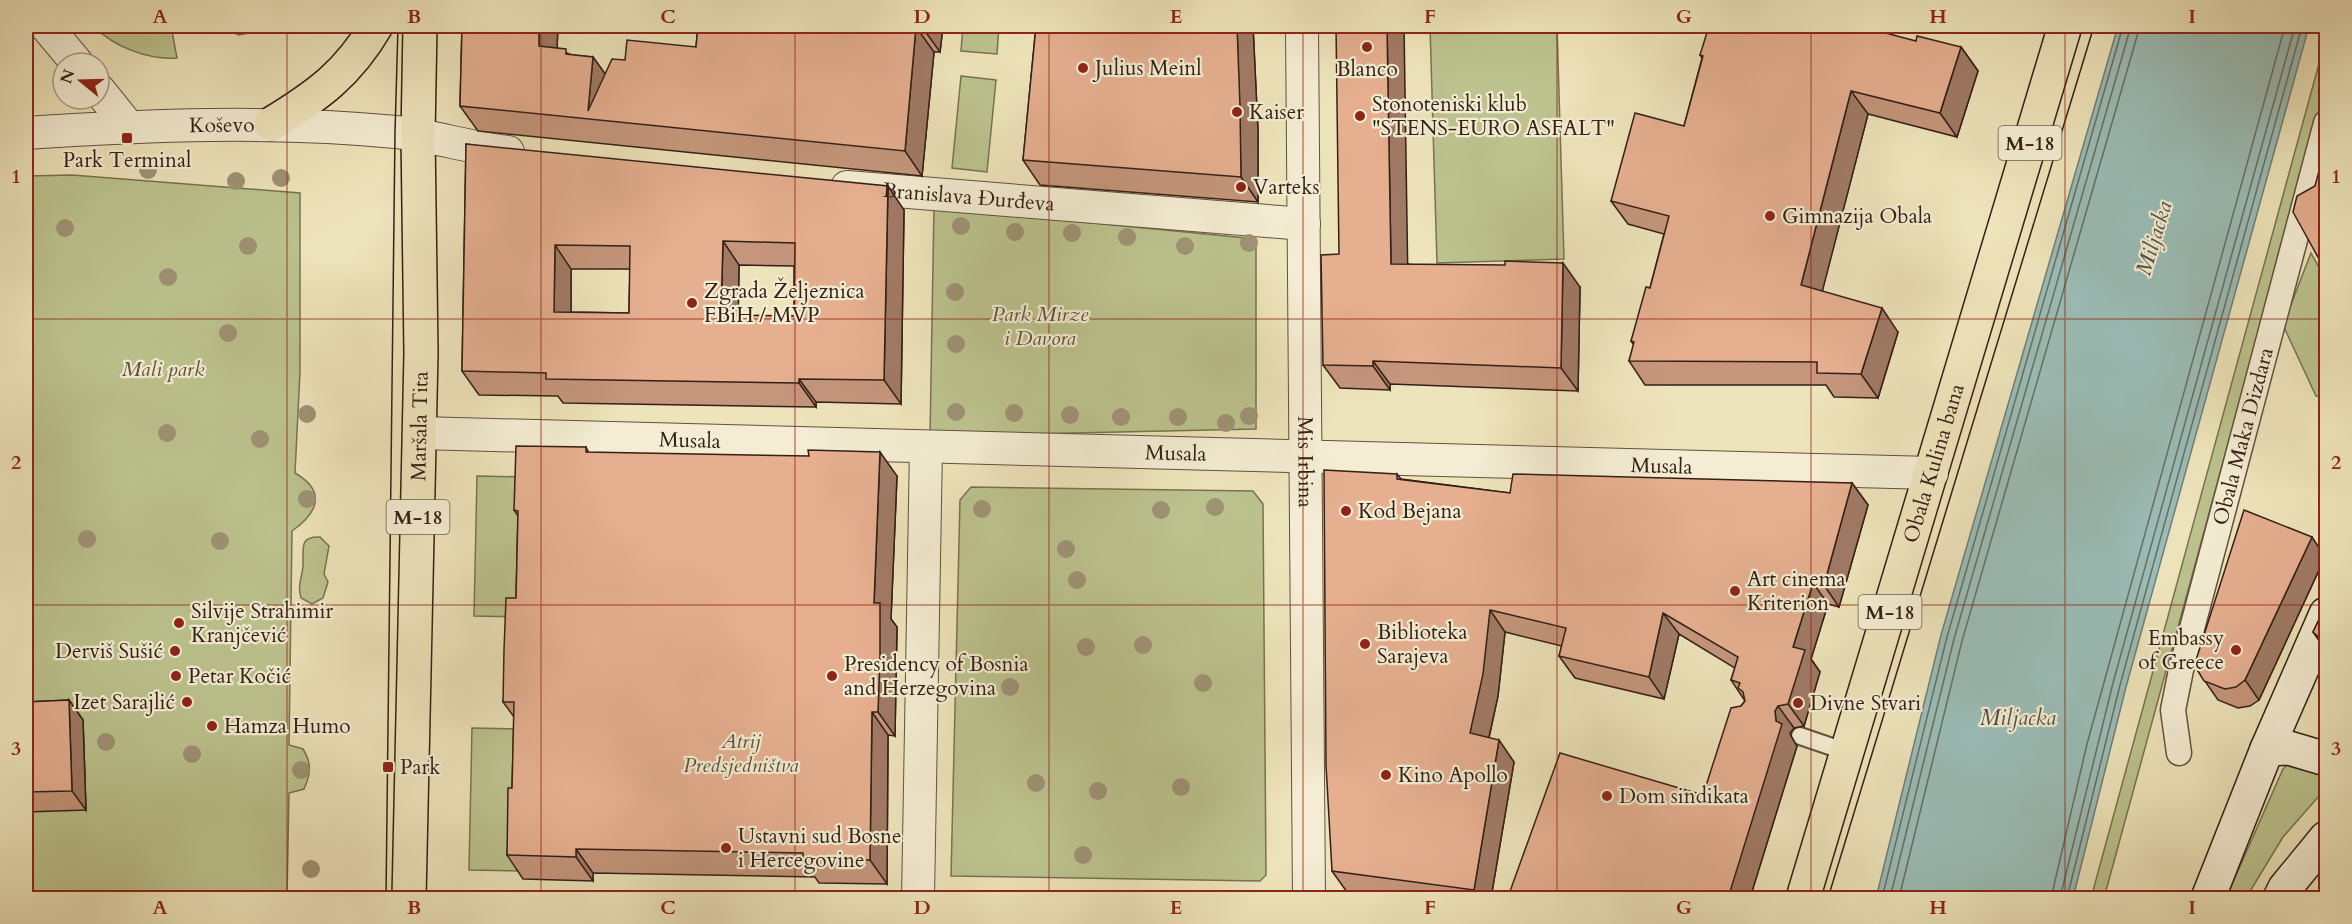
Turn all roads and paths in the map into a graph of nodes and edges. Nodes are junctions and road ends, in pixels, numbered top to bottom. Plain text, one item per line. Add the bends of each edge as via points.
1 (46, 26) edge
2 (376, 26) edge
3 (420, 26) edge
4 (1302, 26) edge
5 (2065, 26) edge
6 (67, 51) edge
7 (111, 105) edge
8 (2326, 123) edge
9 (271, 124) junction
10 (128, 126) junction
11 (26, 133) edge
12 (418, 135) junction
13 (542, 155) edge
14 (816, 183) edge
15 (1304, 224) junction
16 (420, 433) junction
17 (926, 447) junction
18 (1306, 458) junction
19 (1932, 472) junction
20 (2326, 614) edge
21 (1800, 736) dead end
22 (2267, 749) junction
23 (1847, 752) junction
24 (2179, 753) dead end
25 (2326, 759) edge
26 (2326, 838) edge
27 (2284, 895) edge
28 (409, 898) edge
29 (918, 898) edge
30 (1309, 898) edge
31 (1803, 898) edge
32 (2208, 898) edge

1 - 6 street
2 - 9 main road via 345,68 315,97
3 - 12 main road, Maršala Tita / M-18
4 - 15 street, Mis Irbina
5 - 19 main road, Obala Kulina bana / M-18
7 - 10 street
8 - 24 street, Obala Maka Dizdara via 2181,670 2173,710
9 - 10 street, Koševo
9 - 12 street, Koševo
10 - 11 street, Koševo
12 - 13 street via 470,148
12 - 16 main road, Maršala Tita / M-18
14 - 15 street, Branislava Đurđeva
15 - 18 street, Mis Irbina
16 - 17 street, Musala
16 - 28 main road, Maršala Tita / M-18
17 - 18 street, Musala
17 - 29 street
18 - 19 street, Musala
18 - 30 street, Mis Irbina
19 - 23 main road, Obala Kulina bana / M-18
20 - 22 main road
21 - 23 lane
22 - 25 main road via 2289,748
22 - 32 main road
23 - 31 main road, Obala Kulina bana / M-18
26 - 27 main road

